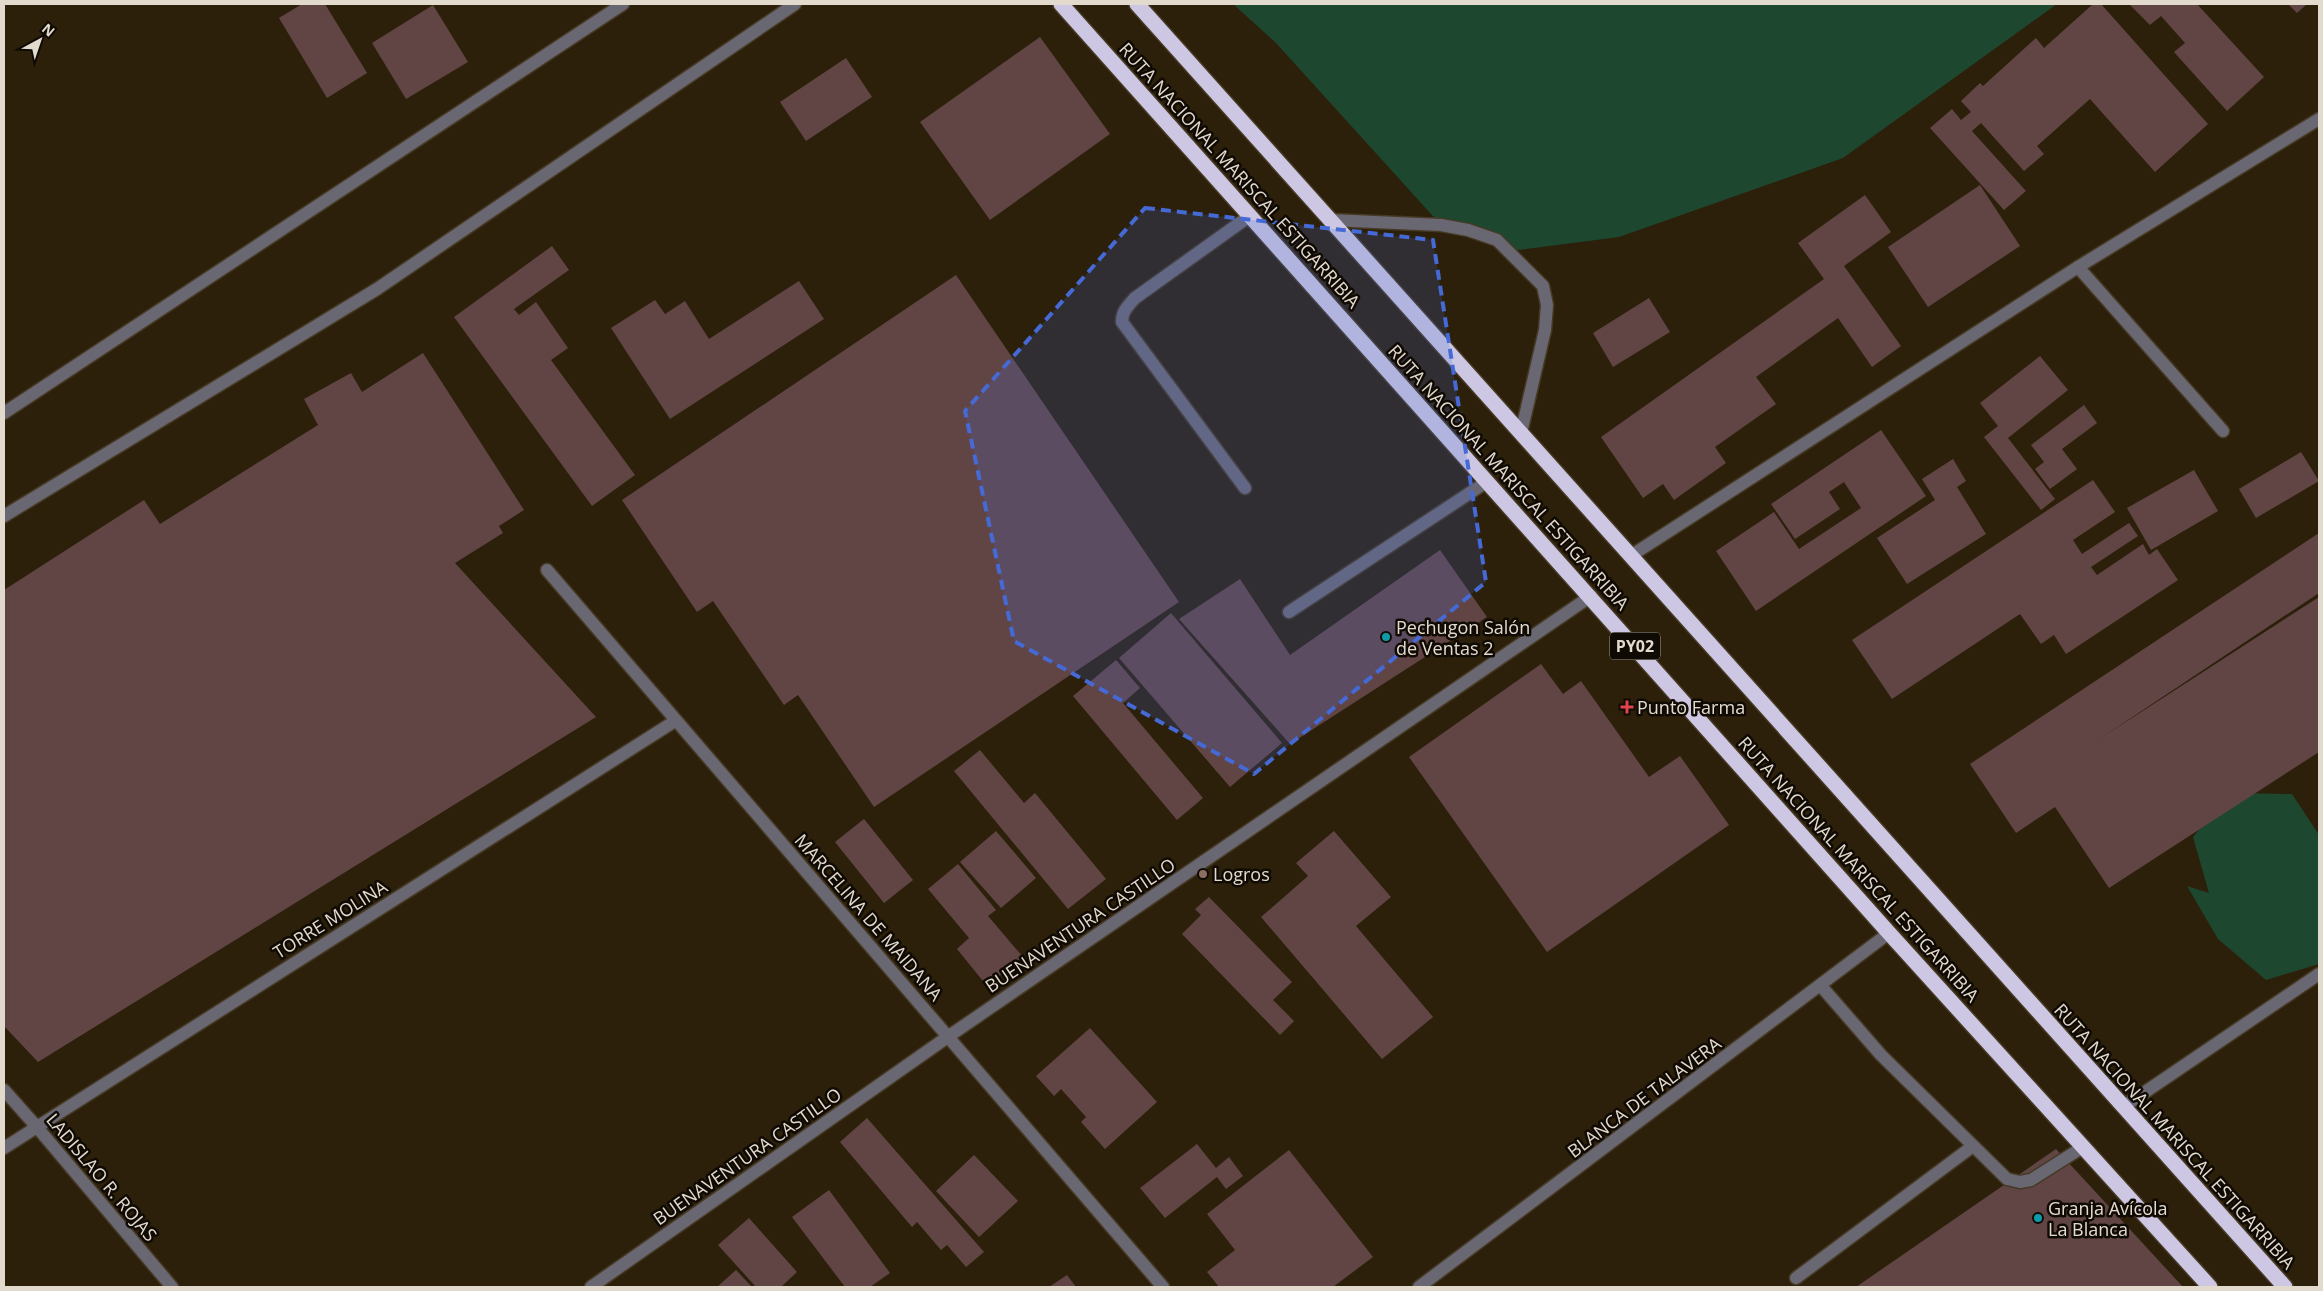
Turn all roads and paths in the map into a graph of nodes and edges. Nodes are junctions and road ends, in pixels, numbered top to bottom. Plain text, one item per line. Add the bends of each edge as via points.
1 (623, 4) edge
2 (795, 4) edge
3 (1062, 4) edge
4 (1137, 4) edge
5 (2319, 119) edge
6 (1250, 215) junction
7 (1330, 220) junction
8 (2078, 267) junction
9 (4, 413) edge
10 (2223, 431) dead end
11 (1521, 433) junction
12 (1488, 481) junction
13 (1246, 488) dead end
14 (4, 516) edge
15 (1632, 555) junction
16 (547, 570) dead end
17 (1591, 596) junction
18 (1289, 612) dead end
19 (675, 721) junction
20 (1890, 933) junction
21 (2319, 974) edge
22 (1821, 986) junction
23 (949, 1036) junction
24 (4, 1090) edge
25 (2123, 1107) junction
26 (36, 1126) junction
27 (1974, 1146) junction
28 (2083, 1147) junction
29 (4, 1148) edge
30 (1796, 1278) dead end
31 (172, 1287) edge
32 (591, 1287) edge
33 (1163, 1287) edge
34 (1419, 1287) edge
35 (2210, 1287) edge
36 (2285, 1287) edge

1 - 9 street
2 - 14 street via 377,289
3 - 6 highway, RUTA NACIONAL MARISCAL ESTIGARRIBIA / PY02
4 - 7 highway, RUTA NACIONAL MARISCAL ESTIGARRIBIA
5 - 8 street
6 - 12 highway, RUTA NACIONAL MARISCAL ESTIGARRIBIA / PY02
6 - 13 street via 1135,298 1122,315 1122,322
7 - 11 highway, RUTA NACIONAL MARISCAL ESTIGARRIBIA
7 - 11 street via 1441,224 1468,230 1497,240 1543,286 1547,305 1545,330
8 - 10 street
8 - 15 street
11 - 15 highway, RUTA NACIONAL MARISCAL ESTIGARRIBIA
12 - 17 highway, RUTA NACIONAL MARISCAL ESTIGARRIBIA / PY02
12 - 18 street
15 - 25 highway, RUTA NACIONAL MARISCAL ESTIGARRIBIA
16 - 19 street, MARCELINA DE MAIDANA
17 - 20 highway, RUTA NACIONAL MARISCAL ESTIGARRIBIA / PY02
17 - 23 street, BUENAVENTURA CASTILLO
19 - 23 street, MARCELINA DE MAIDANA
19 - 26 street, TORRE MOLINA
20 - 22 street, BLANCA DE TALAVERA
20 - 28 highway, RUTA NACIONAL MARISCAL ESTIGARRIBIA / PY02
21 - 25 street
22 - 27 street via 1881,1055
22 - 34 street, BLANCA DE TALAVERA
23 - 32 street, BUENAVENTURA CASTILLO
23 - 33 street, MARCELINA DE MAIDANA
24 - 26 street, LADISLAO R. ROJAS
25 - 36 highway, RUTA NACIONAL MARISCAL ESTIGARRIBIA
26 - 29 street, TORRE MOLINA
26 - 31 street, LADISLAO R. ROJAS
27 - 28 street via 2007,1179 2020,1182 2031,1180
27 - 30 street
28 - 35 highway, RUTA NACIONAL MARISCAL ESTIGARRIBIA / PY02

